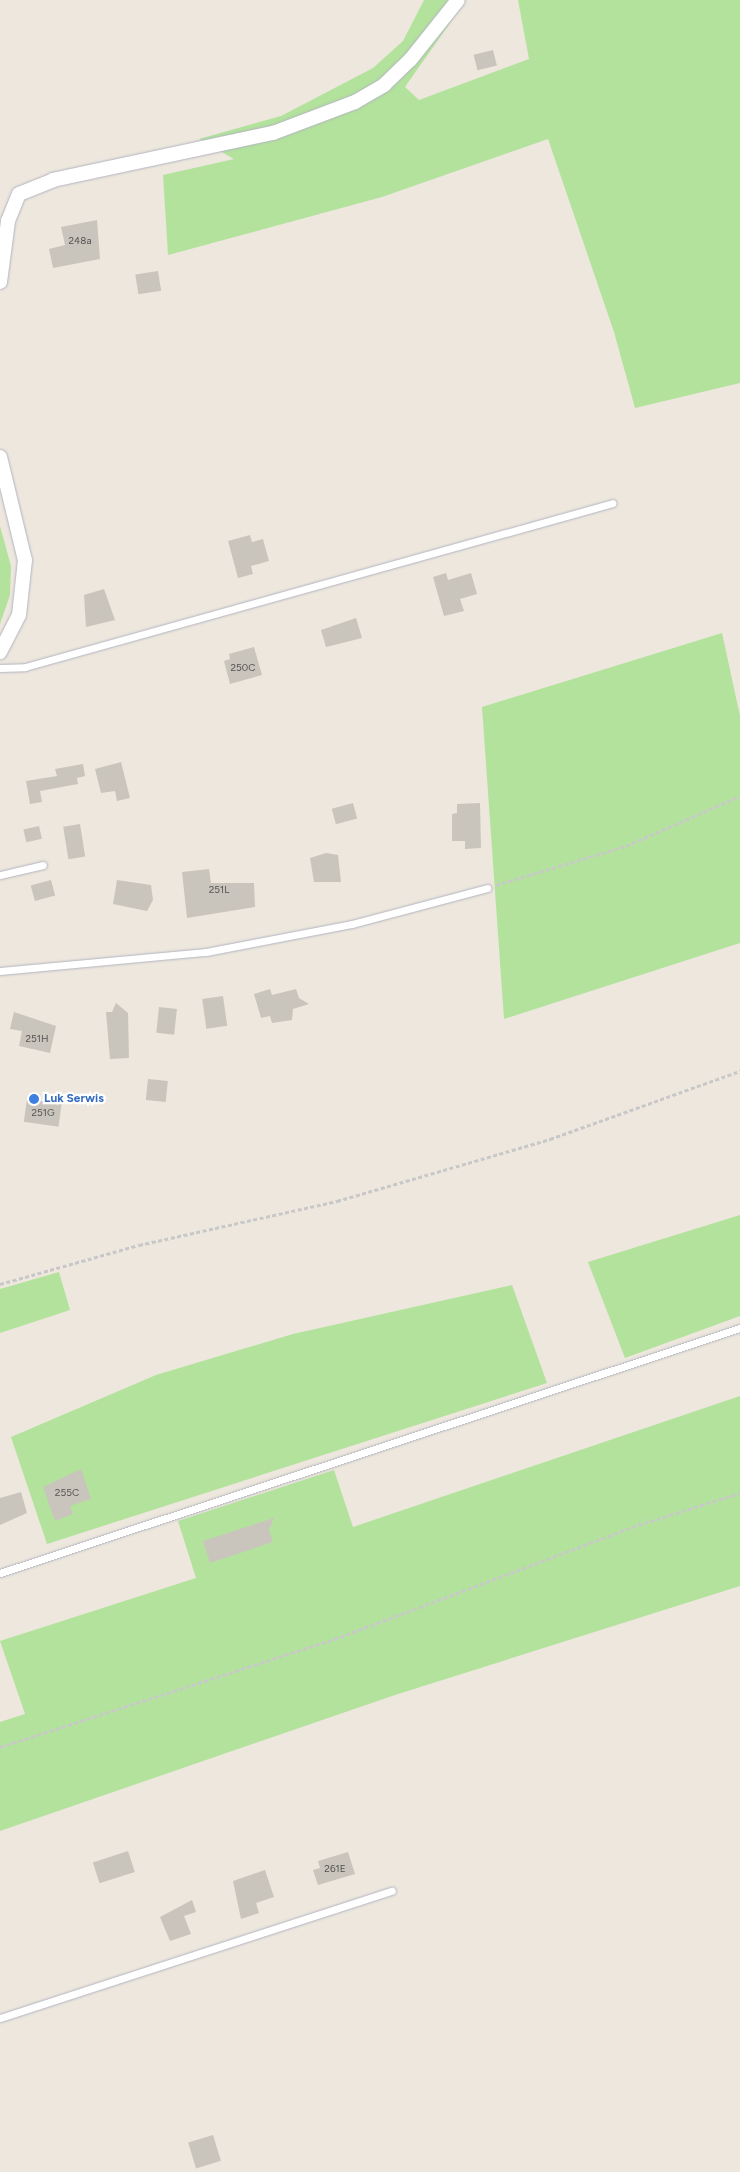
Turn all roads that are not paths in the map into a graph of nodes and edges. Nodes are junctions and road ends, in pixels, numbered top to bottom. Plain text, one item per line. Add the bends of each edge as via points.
1 (458, 0) edge
2 (7, 203) edge
3 (0, 282) edge
4 (0, 457) edge
5 (613, 503) dead end
6 (0, 652) edge
7 (0, 668) edge
8 (43, 866) dead end
9 (0, 875) edge
10 (488, 888) road end
11 (0, 971) edge
12 (740, 1328) edge
13 (0, 1574) edge
14 (392, 1891) dead end
15 (0, 2018) edge

1 - 2 street via 411,59 384,85 355,102 273,133 211,150 53,180 19,194
2 - 3 street
4 - 6 street via 20,534 24,588 19,615
5 - 7 lane via 26,667
8 - 9 lane
10 - 11 lane via 352,924 206,952
12 - 13 lane
14 - 15 lane

